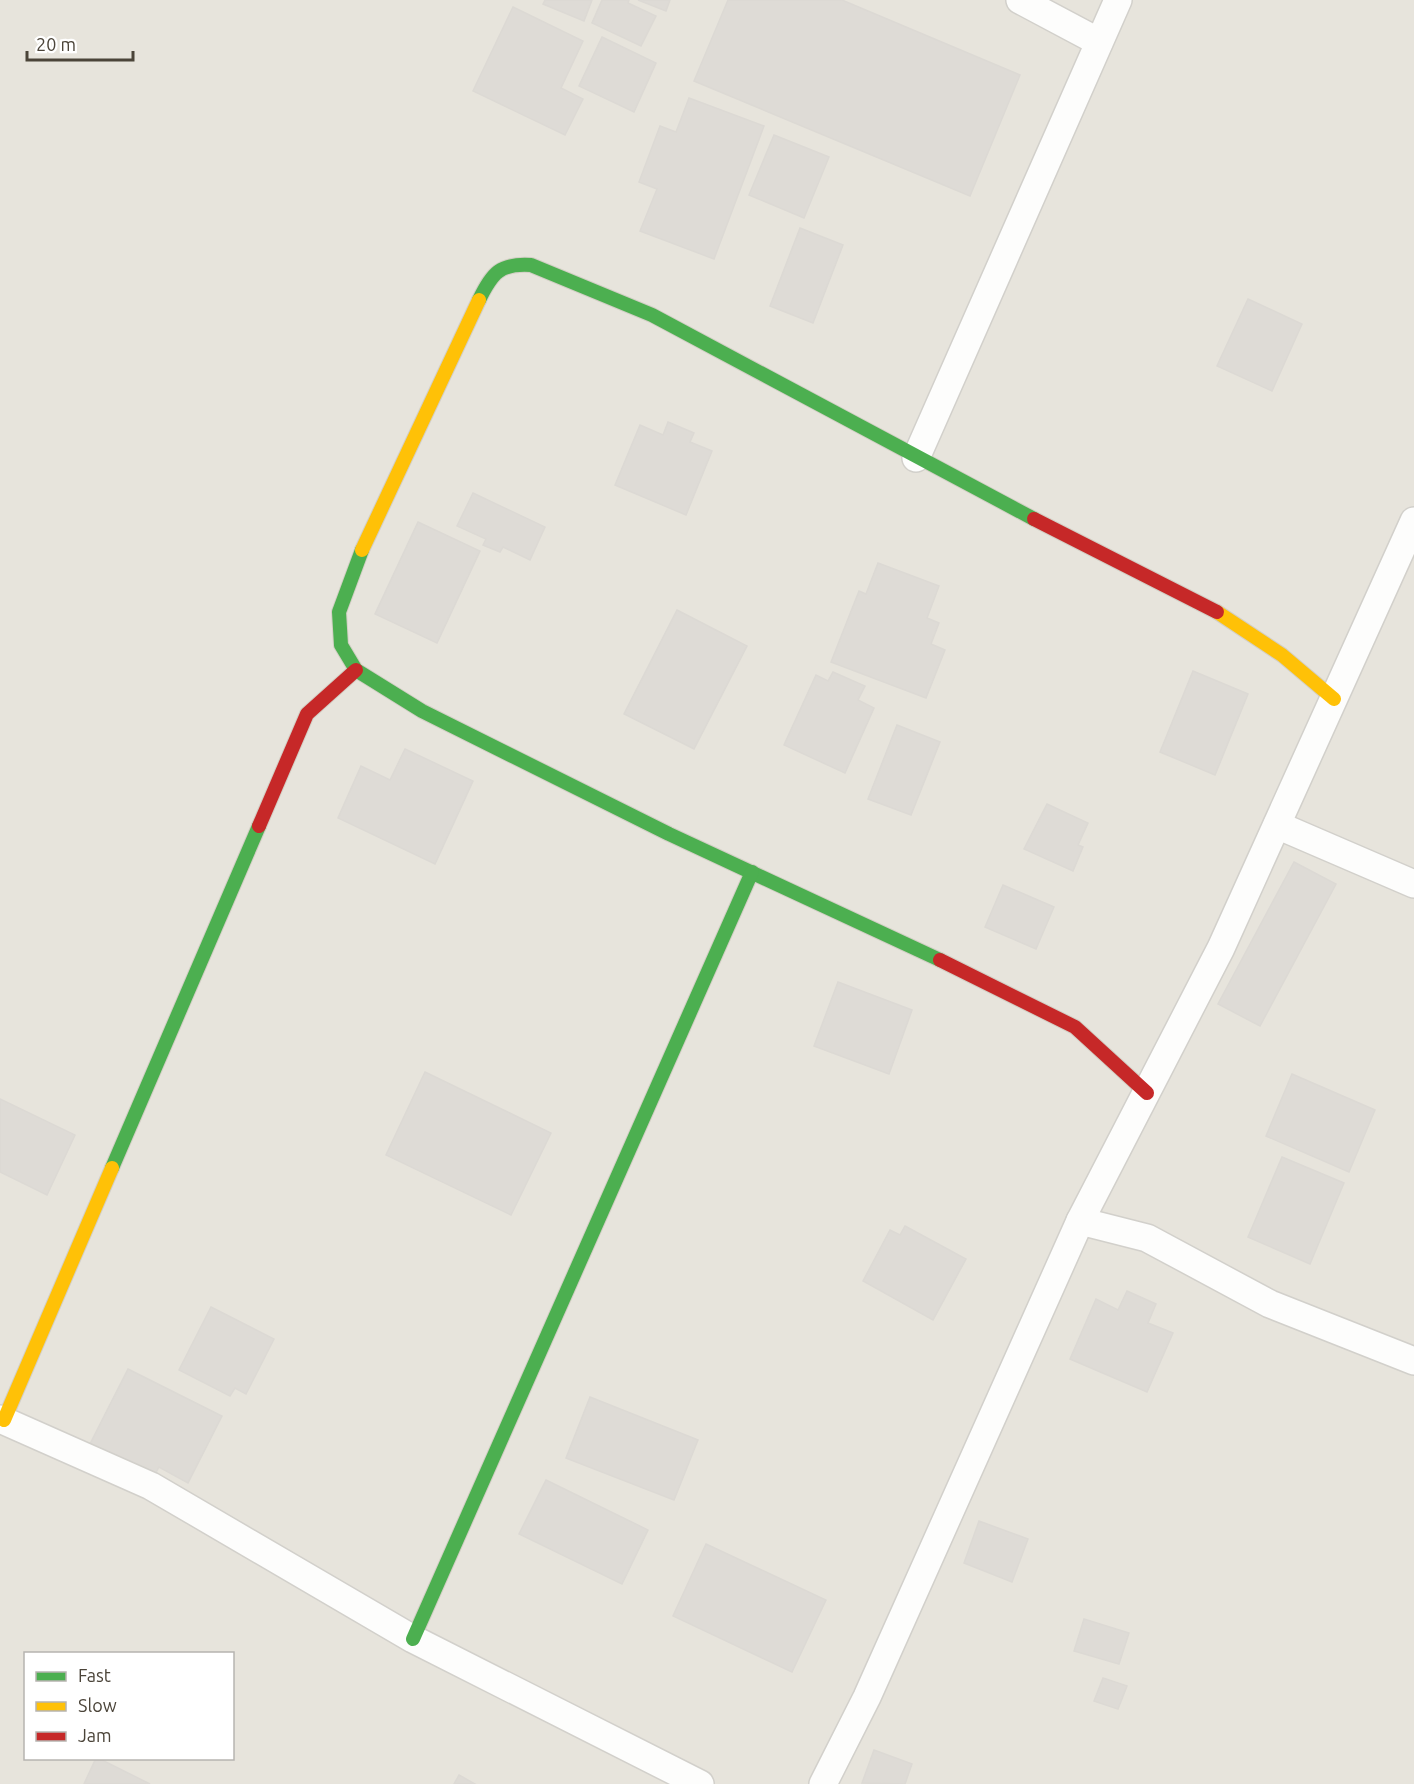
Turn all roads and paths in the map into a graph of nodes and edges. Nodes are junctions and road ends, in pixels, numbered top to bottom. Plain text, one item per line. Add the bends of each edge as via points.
1 (1020, 0) edge
2 (1119, 0) edge
3 (1099, 42) junction
4 (916, 458) junction
5 (1414, 521) edge
6 (356, 670) junction
7 (1334, 699) junction
8 (1277, 825) junction
9 (752, 872) junction
10 (1414, 884) edge
11 (1147, 1093) junction
12 (1080, 1221) junction
13 (1414, 1361) edge
14 (2, 1419) edge
15 (413, 1639) junction
16 (700, 1784) edge
17 (823, 1784) edge

1 - 3 street
2 - 3 street
3 - 4 street
4 - 6 street via 652,315 531,265 513,264 491,274 371,527 339,612 341,645
4 - 7 street via 1214,610 1282,655
5 - 7 street
6 - 9 street via 422,711
6 - 14 street via 307,714
7 - 8 street
8 - 10 street
8 - 11 street via 1221,948
9 - 11 street via 1075,1027
9 - 15 street
11 - 12 street
12 - 13 street via 1147,1238 1270,1304
12 - 17 street via 867,1697
14 - 15 street via 151,1486
15 - 16 street

